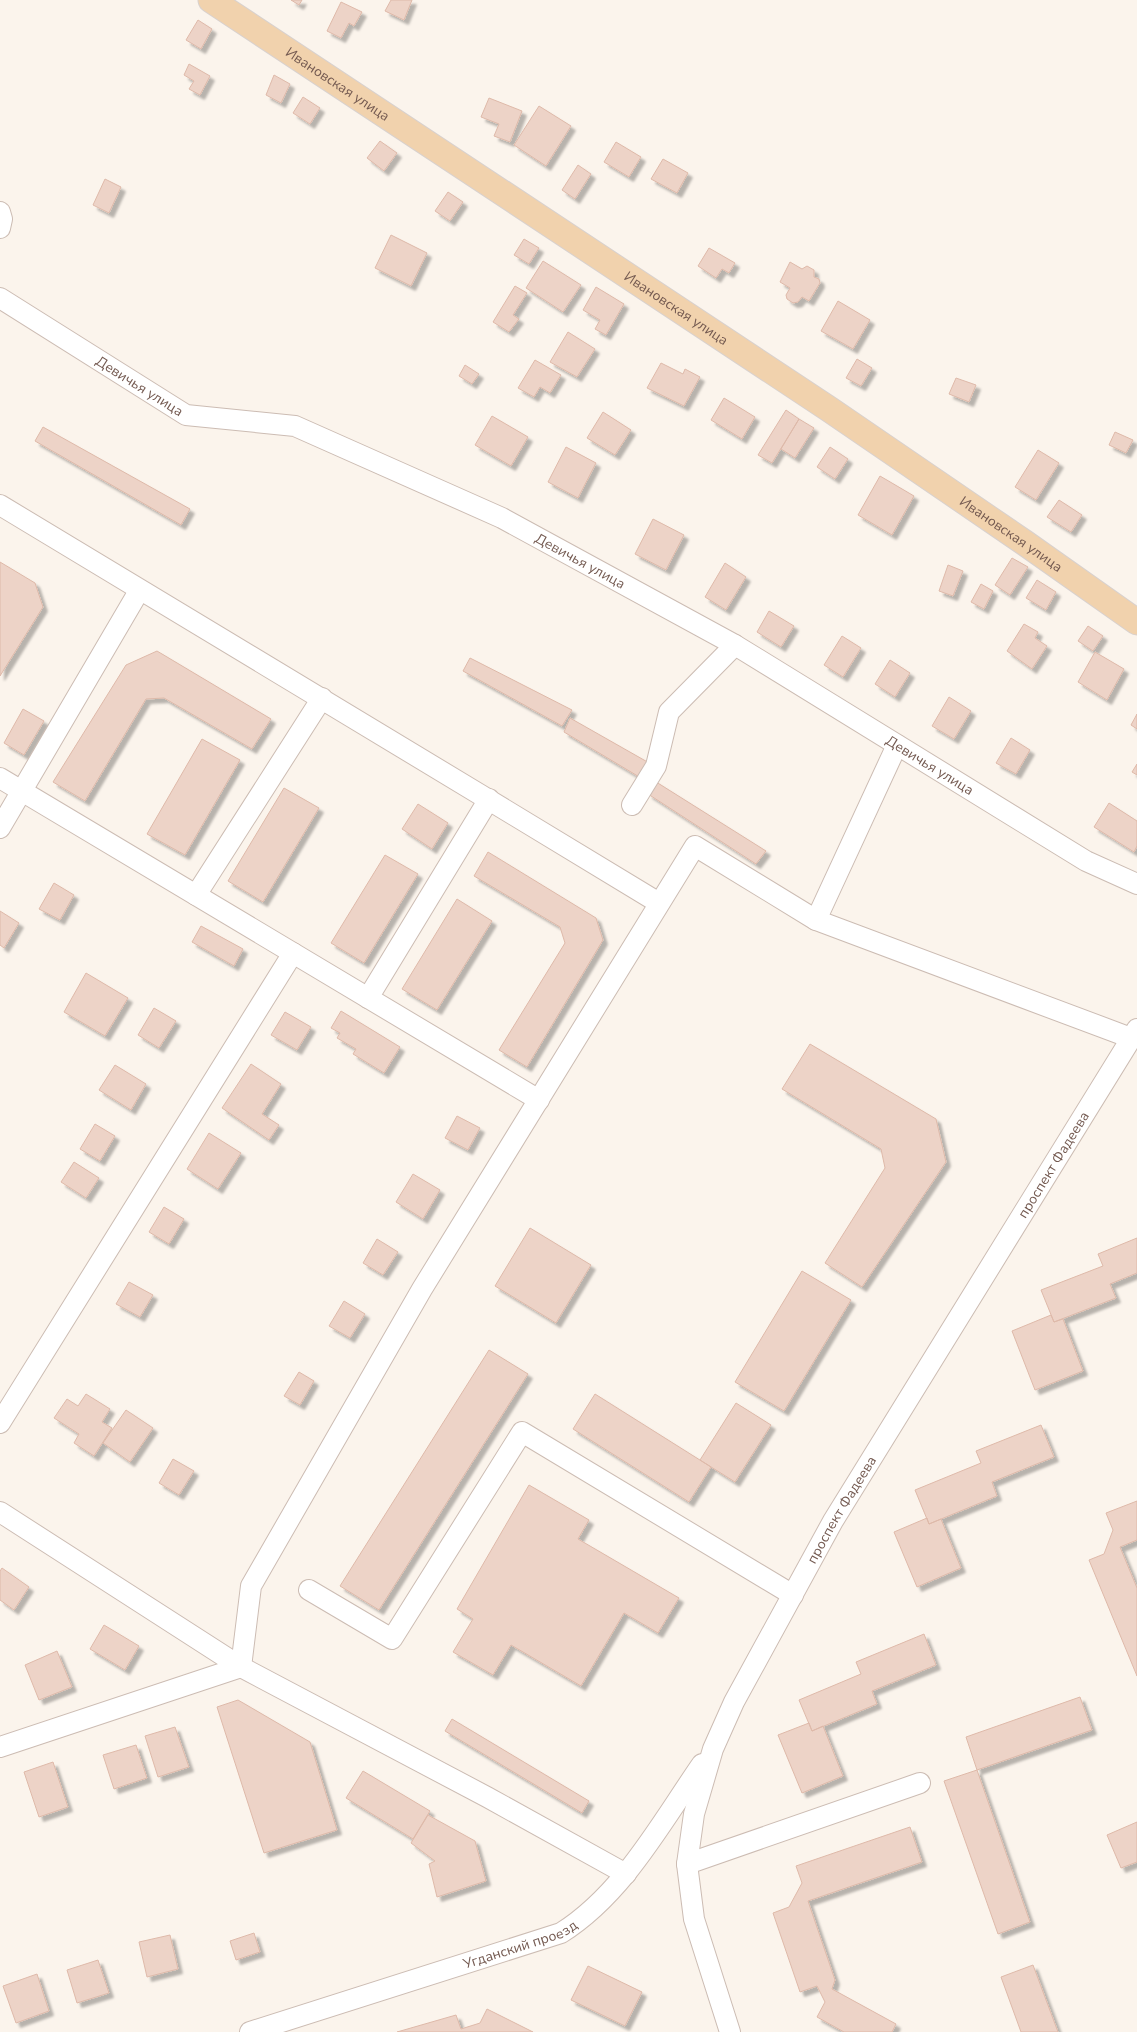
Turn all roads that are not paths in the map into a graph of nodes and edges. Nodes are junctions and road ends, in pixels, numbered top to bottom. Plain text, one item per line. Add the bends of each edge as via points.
1 (211, 0) edge
2 (0, 212) edge
3 (0, 228) edge
4 (0, 298) edge
5 (0, 505) edge
6 (140, 591) junction
7 (1137, 622) edge
8 (735, 645) junction
9 (322, 698) junction
10 (897, 745) junction
11 (0, 778) edge
12 (22, 791) junction
13 (489, 800) junction
14 (632, 805) dead end
15 (0, 828) edge
16 (1137, 884) edge
17 (196, 895) junction
18 (659, 903) junction
19 (816, 920) junction
20 (293, 953) junction
21 (368, 998) junction
22 (1134, 1033) edge
23 (538, 1100) junction
24 (0, 1423) edge
25 (0, 1512) edge
26 (309, 1590) dead end
27 (793, 1595) junction
28 (242, 1668) junction
29 (0, 1747) edge
30 (713, 1749) junction
31 (920, 1783) dead end
32 (664, 1819) junction
33 (691, 1834) junction
34 (687, 1864) junction
35 (626, 1874) junction
36 (250, 2032) edge
37 (730, 2032) edge

1 - 7 main road, Ивановская улица via 829,409
2 - 3 street
4 - 8 street, Девичья улица via 186,415 295,426 502,518
5 - 6 street
6 - 9 street
6 - 12 street
8 - 10 street, Девичья улица
8 - 14 street via 670,712 656,766
9 - 13 street
9 - 17 street
10 - 16 street, Девичья улица via 1086,862
10 - 19 street
11 - 12 street
12 - 15 street
12 - 17 street
13 - 18 street
13 - 21 street
17 - 20 street
18 - 19 street via 695,846
18 - 23 street
19 - 22 street
20 - 21 street
20 - 24 street
21 - 23 street
22 - 27 street, проспект Фадеева via 832,1521
23 - 28 street via 422,1289 252,1586
25 - 28 street
26 - 27 street via 392,1639 522,1432
27 - 30 street, проспект Фадеева via 734,1702
28 - 29 street
28 - 35 street
30 - 32 street, Угданский проезд
30 - 33 street, проспект Фадеева
31 - 34 street
32 - 33 street via 683,1826
32 - 35 street, Угданский проезд
33 - 34 street, проспект Фадеева
34 - 37 street, проспект Фадеева via 694,1919
35 - 36 street, Угданский проезд via 582,1920 561,1933

